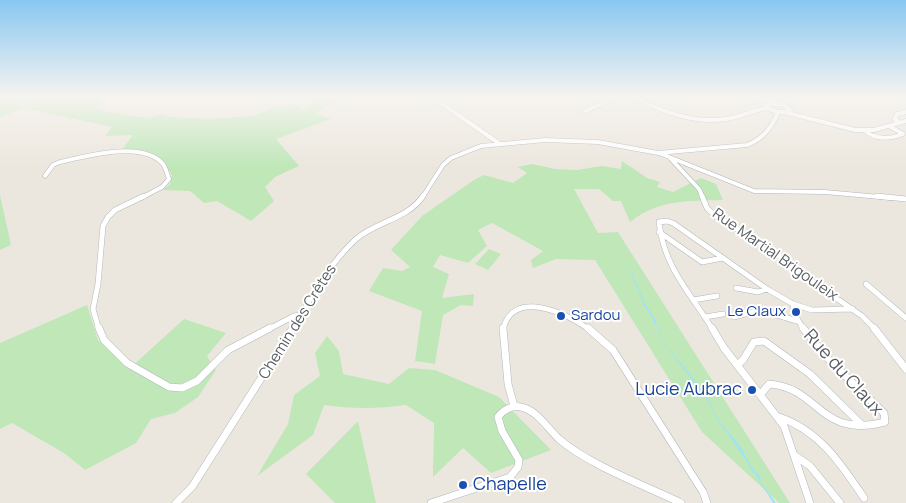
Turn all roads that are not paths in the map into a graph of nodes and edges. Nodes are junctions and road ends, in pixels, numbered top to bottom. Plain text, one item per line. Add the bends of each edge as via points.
1 (466, 120) edge
2 (775, 120) edge
3 (817, 120) edge
4 (906, 121) edge
5 (898, 122) joint
6 (889, 126) junction
7 (864, 130) junction
8 (500, 144) junction
9 (658, 153) junction
10 (670, 158) junction
11 (45, 176) dead end
12 (906, 200) edge
13 (659, 232) junction
14 (722, 258) junction
15 (866, 284) dead end
16 (736, 288) dead end
17 (767, 289) junction
18 (718, 296) dead end
19 (693, 300) junction
20 (793, 304) junction
21 (853, 309) junction
22 (723, 314) dead end
23 (300, 315) junction
24 (705, 316) junction
25 (734, 317) dead end
26 (906, 318) edge
27 (797, 321) junction
28 (737, 365) junction
29 (906, 369) edge
30 (760, 394) junction
31 (514, 406) junction
32 (779, 417) junction
33 (862, 425) junction
34 (794, 455) junction
35 (864, 498) dead end
36 (176, 503) edge
37 (431, 503) edge
38 (680, 503) edge
39 (707, 503) edge
40 (810, 503) edge
41 (840, 503) edge

1 - 8 street
2 - 9 street, Chemin des Crêtes via 753,144
3 - 7 street
4 - 5 street
5 - 6 street
6 - 7 street
6 - 7 street via 904,134 883,138
8 - 9 street, Chemin des Crêtes via 558,140 598,142
8 - 23 street, Chemin des Crêtes via 481,146 450,158 415,205 357,238 328,268
9 - 10 street
10 - 12 street via 754,191 825,192
10 - 21 street, Rue Martial Brigouleix via 699,189 707,208 714,215 777,254
11 - 23 street via 49,168 60,162 109,152 140,152 153,156 166,169 168,179 165,184 106,217 92,309 104,340 128,363 169,387 182,388 197,381 228,350
13 - 14 street via 702,262
13 - 14 street via 659,222 670,222
13 - 19 street via 669,264
14 - 17 street
15 - 26 street
16 - 17 street via 758,292
17 - 20 street
18 - 19 street
19 - 24 street
20 - 21 street via 812,310
20 - 27 street, Rue du Claux
21 - 29 street, Rue Martial Brigouleix via 877,331
22 - 24 street
23 - 36 street, Chemin des Crêtes via 192,487
24 - 28 street
25 - 27 street via 760,310
27 - 33 street, Rue du Claux via 847,380 884,413 885,422
28 - 30 street
28 - 33 street via 754,342 764,341 810,374
30 - 32 street
30 - 33 street, Rue du Claux via 768,384 779,385 796,391 838,421
31 - 37 street via 499,415 498,424 516,453 517,469 510,476
31 - 38 street via 530,412 580,455
31 - 39 street via 508,390 503,330 506,320 529,307 546,307 599,336 616,355
32 - 34 street
32 - 35 street via 803,425 823,443
34 - 40 street
34 - 41 street via 810,466

